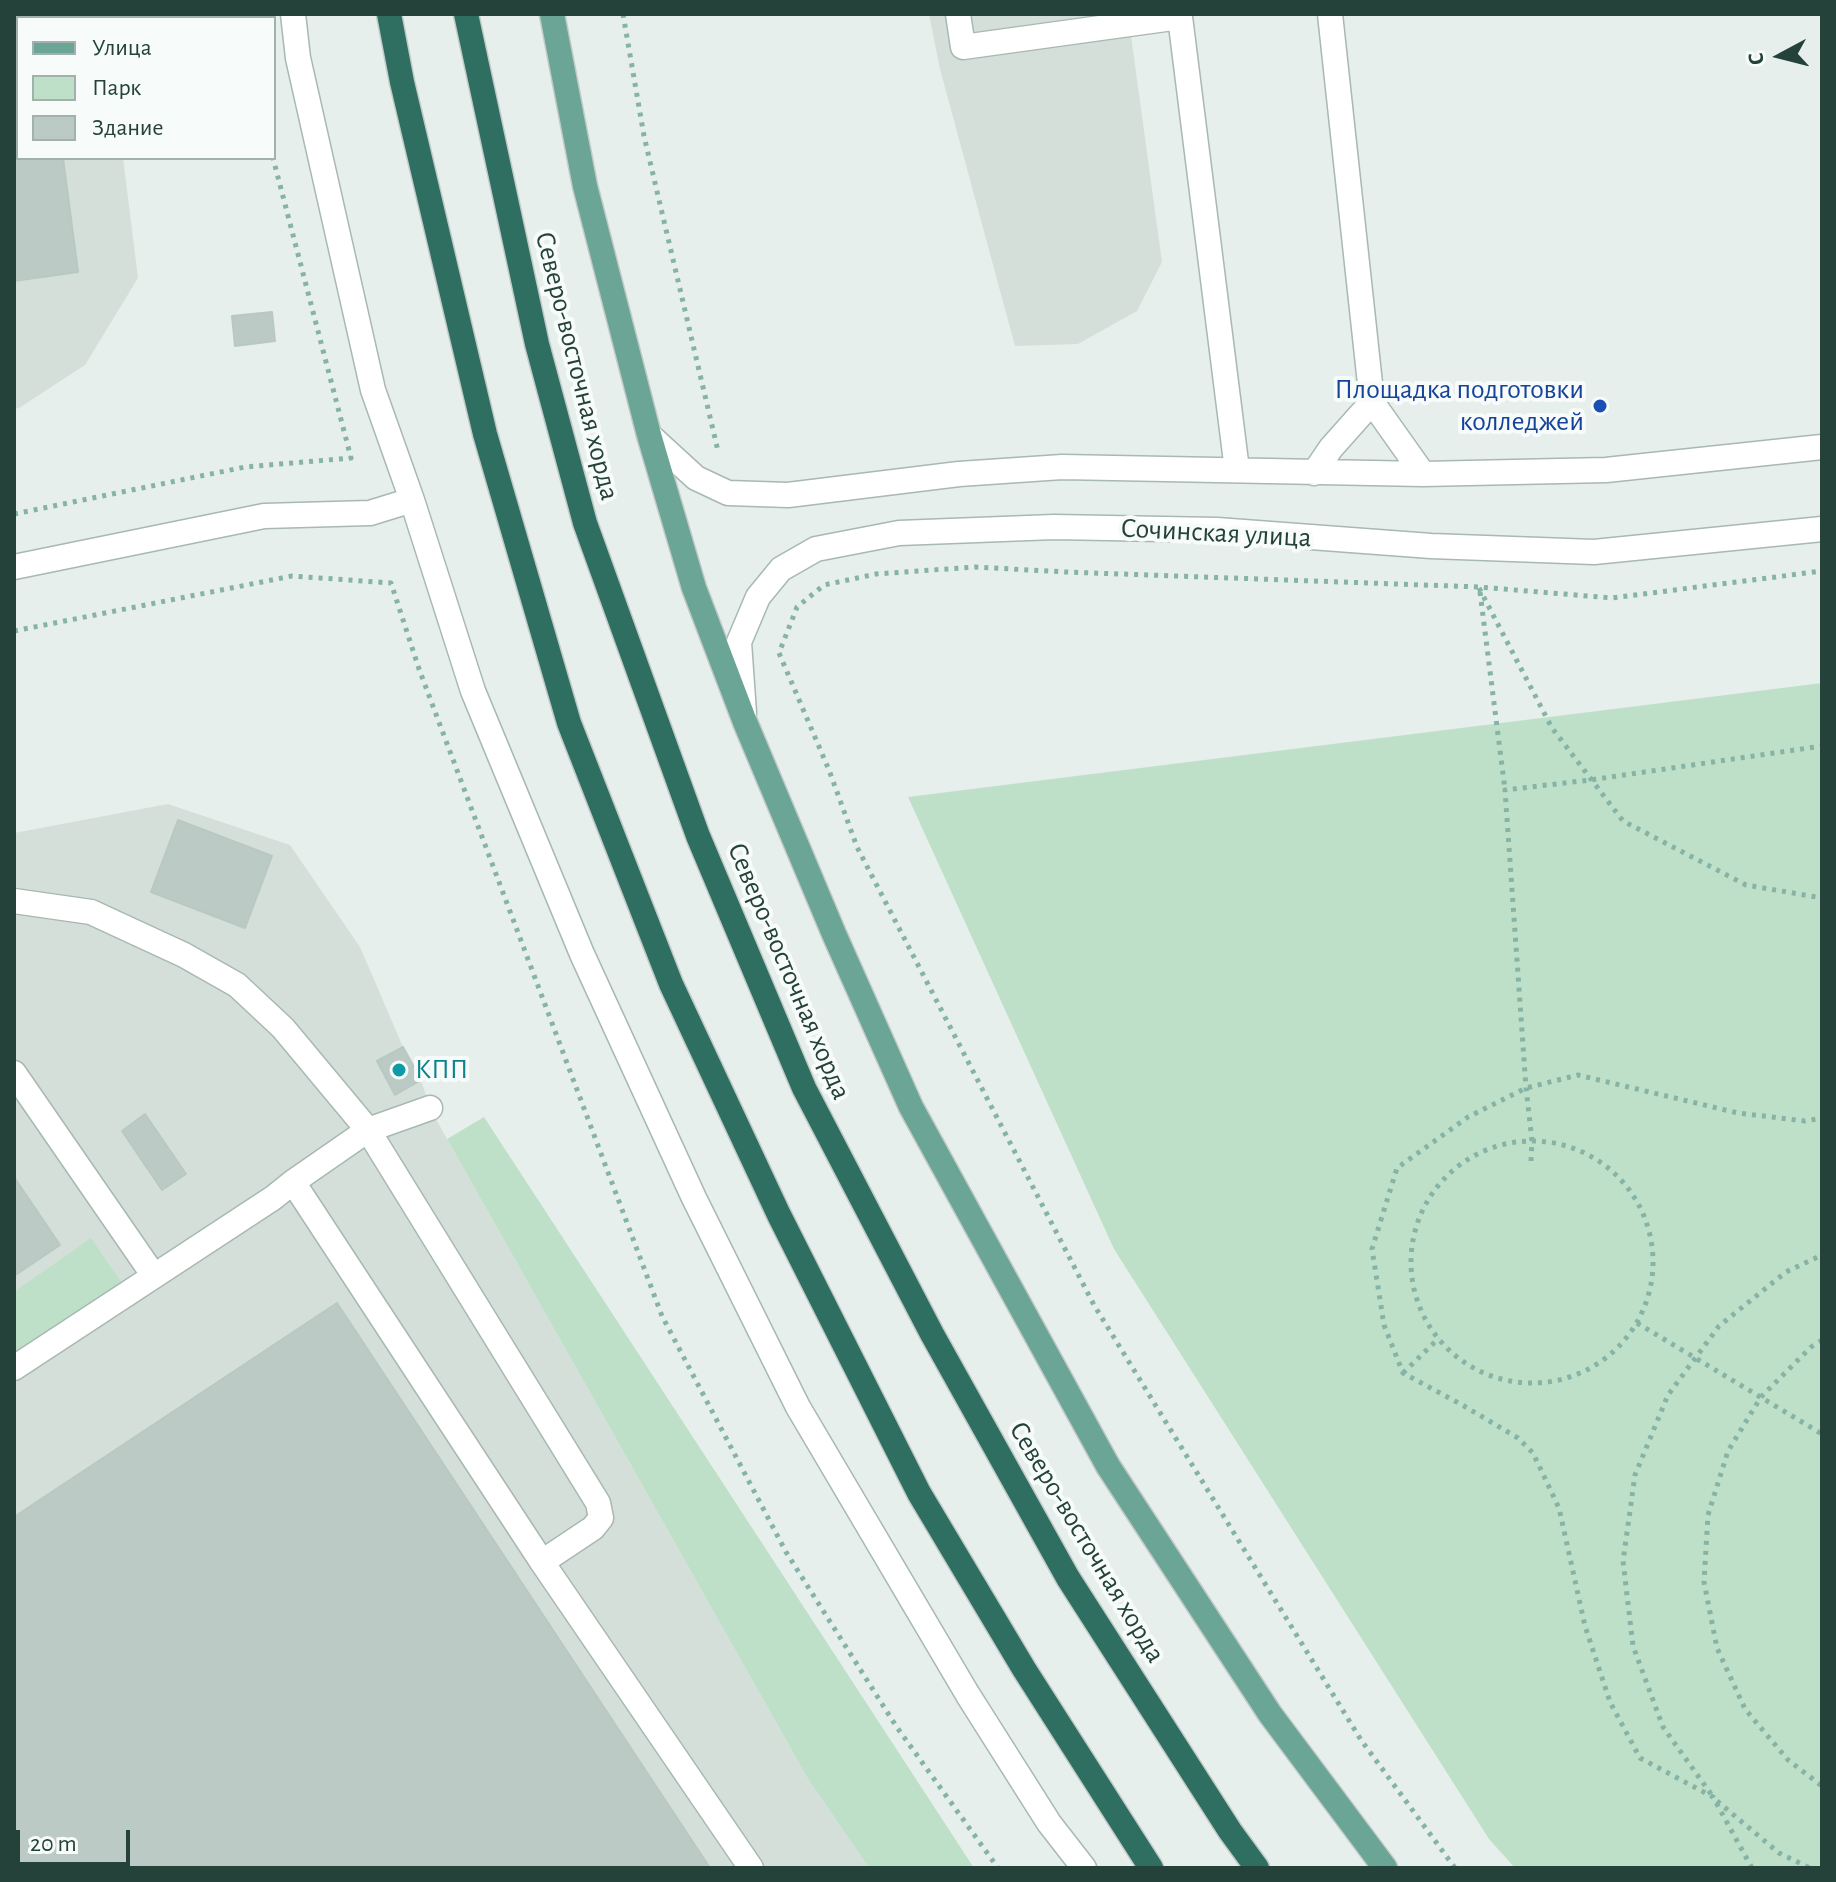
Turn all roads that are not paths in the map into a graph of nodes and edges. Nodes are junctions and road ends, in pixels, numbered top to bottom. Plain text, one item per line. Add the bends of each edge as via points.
1 (293, 14) edge
2 (389, 14) edge
3 (466, 14) edge
4 (552, 14) edge
5 (958, 14) edge
6 (1330, 14) edge
7 (1112, 21) edge
8 (1372, 402) junction
9 (649, 435) junction
10 (1822, 447) edge
11 (1237, 470) junction
12 (1314, 473) junction
13 (1423, 474) junction
14 (412, 500) junction
15 (1822, 529) edge
16 (14, 567) edge
17 (745, 722) junction
18 (14, 901) edge
19 (14, 1073) edge
20 (430, 1108) dead end
21 (368, 1130) junction
22 (293, 1182) junction
23 (154, 1276) junction
24 (14, 1368) edge
25 (542, 1562) junction
26 (751, 1868) edge
27 (1084, 1868) edge
28 (1151, 1868) edge
29 (1257, 1868) edge
30 (1385, 1868) edge

1 - 14 street via 298,58 373,390
2 - 28 highway via 481,418 569,723 671,984 779,1215 919,1493
3 - 29 highway, Северо-восточная хорда via 537,344 585,523 698,836 798,1074 932,1334 1068,1578
4 - 9 main road via 585,186
5 - 7 street via 963,47
6 - 8 street
7 - 11 street via 1180,17
8 - 12 street
8 - 13 street
9 - 11 street via 696,478 728,493 788,495 1062,467
9 - 17 main road via 694,588
10 - 13 street via 1606,470
11 - 12 street
12 - 13 street
14 - 16 street via 370,513 264,516
14 - 27 street via 473,691 582,954 694,1198 798,1407 968,1695 1049,1823
15 - 17 street, Сочинская улица via 1594,552 1217,530 1054,527 899,533 816,549 781,569 758,597 739,642
17 - 30 main road via 911,1107 1108,1466 1270,1714
18 - 21 street via 91,912 237,985 283,1028
19 - 23 street
20 - 21 street
21 - 22 street
21 - 25 street via 598,1503 601,1518 593,1528
22 - 23 street
22 - 25 street
23 - 24 street
25 - 26 street

